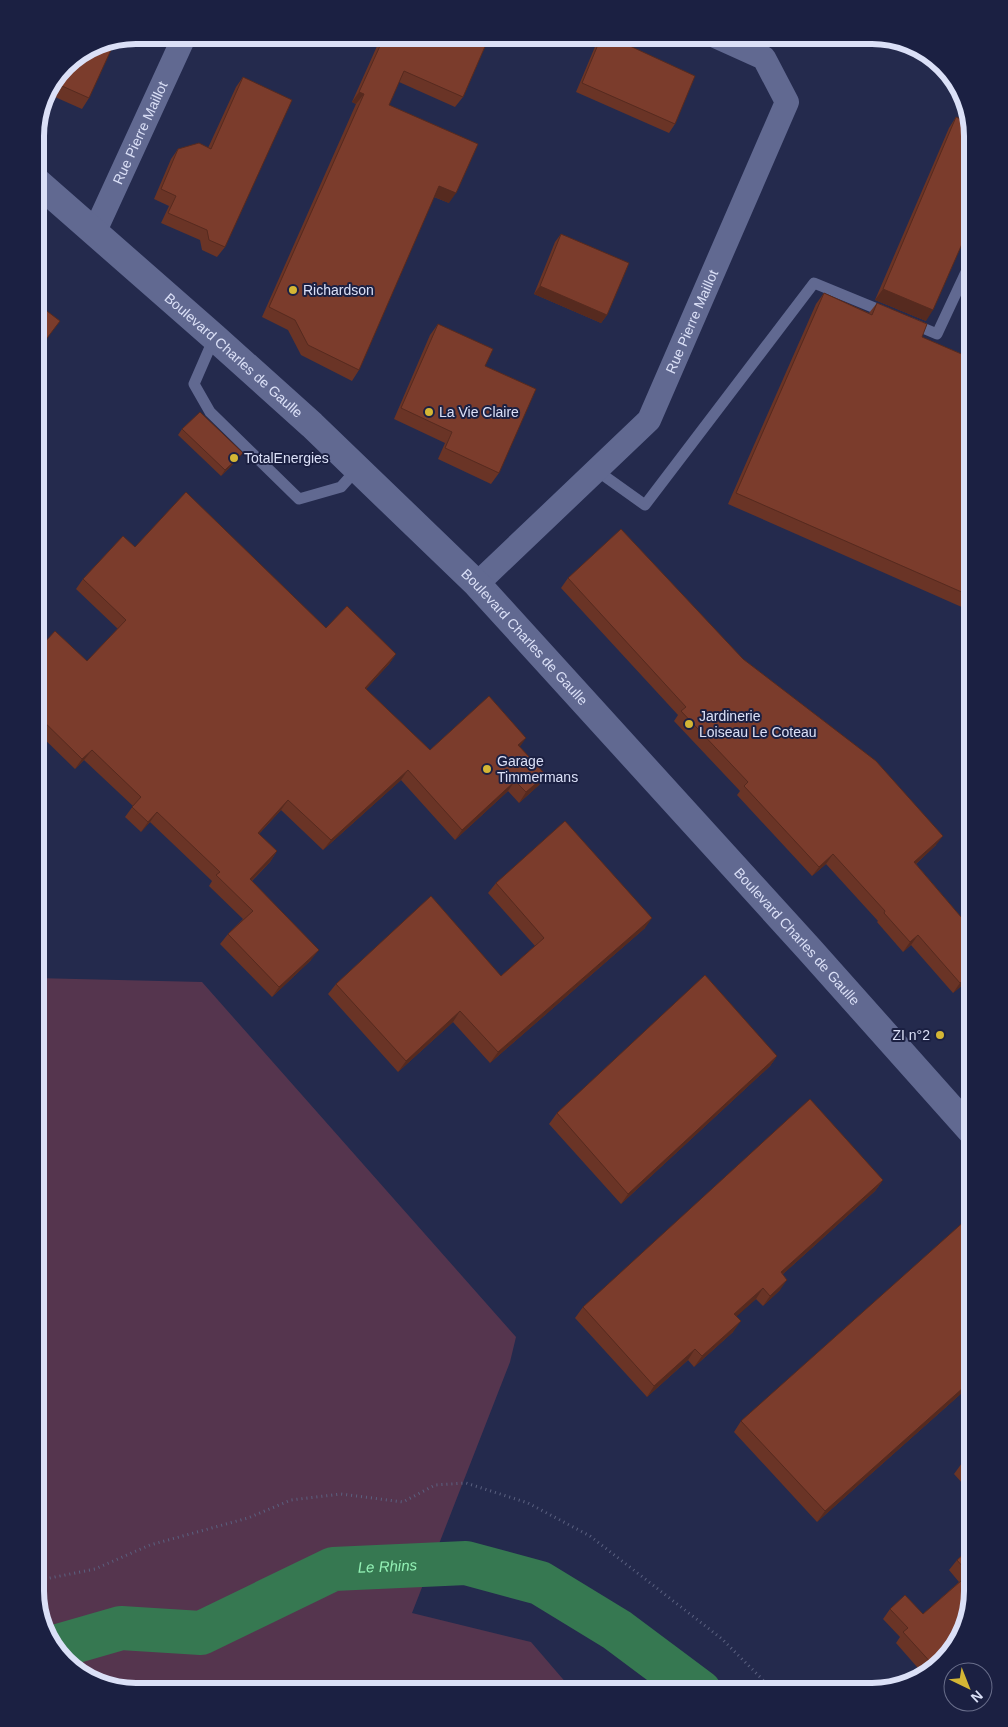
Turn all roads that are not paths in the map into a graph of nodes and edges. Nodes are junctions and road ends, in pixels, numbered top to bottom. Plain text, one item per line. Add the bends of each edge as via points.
1 (181, 44) edge
2 (733, 44) edge
3 (44, 188) edge
4 (95, 231) junction
5 (964, 276) edge
6 (214, 337) junction
7 (357, 468) junction
8 (596, 470) junction
9 (477, 584) junction
10 (964, 1123) edge

1 - 4 street, Rue Pierre Maillot
2 - 8 street, Rue Pierre Maillot via 764,58 787,102 649,420
3 - 4 street, Boulevard Charles de Gaulle
4 - 6 street, Boulevard Charles de Gaulle
5 - 8 lane via 937,334 814,283 645,505
6 - 7 street, Boulevard Charles de Gaulle
6 - 7 lane via 194,384 210,412 299,499 341,487
7 - 9 street, Boulevard Charles de Gaulle
8 - 9 street, Rue Pierre Maillot
9 - 10 street, Boulevard Charles de Gaulle

